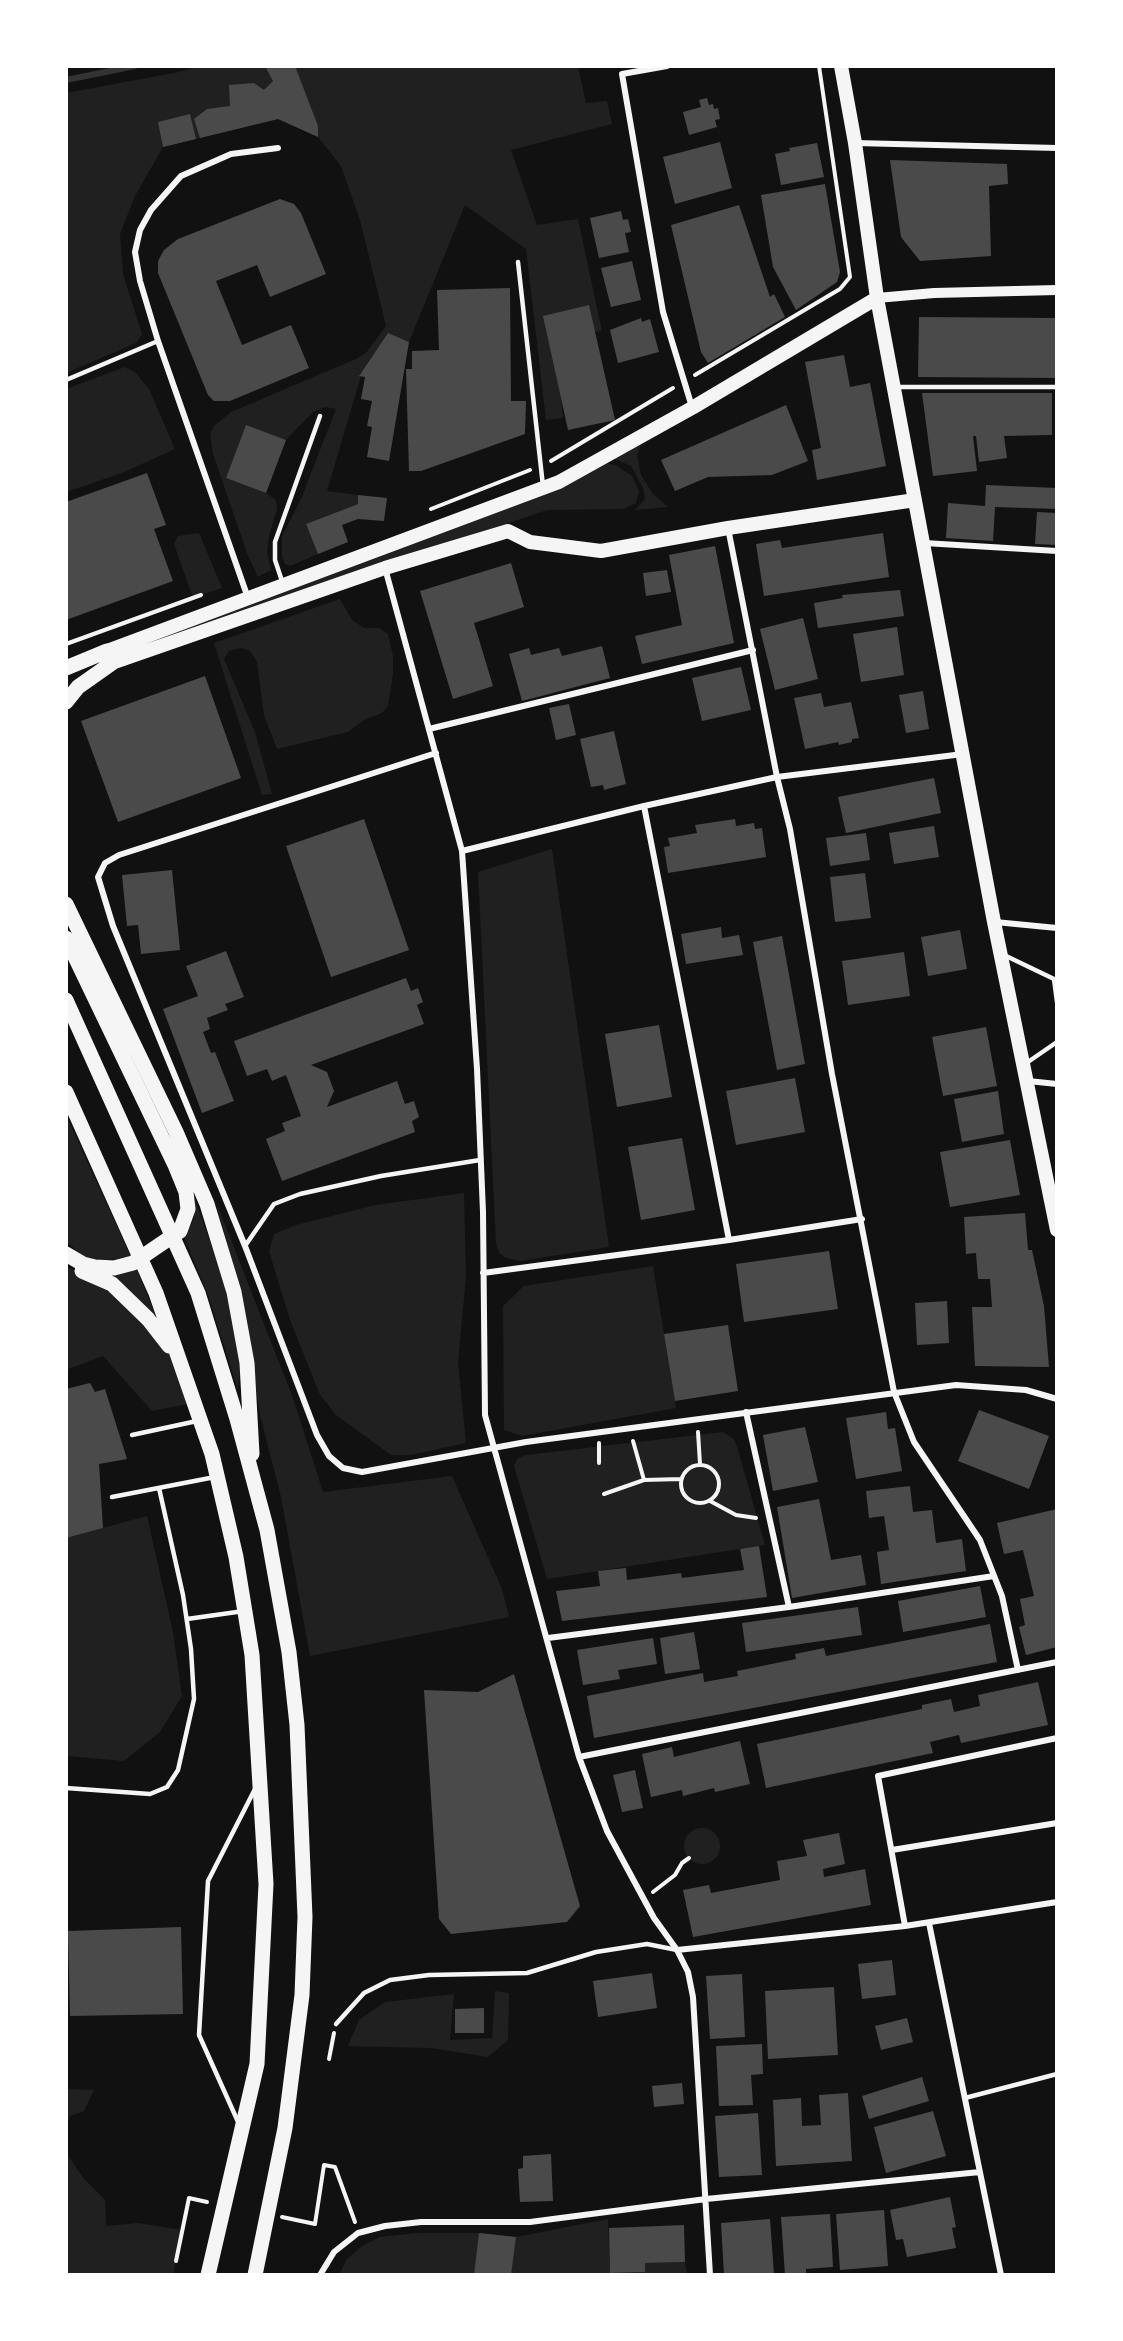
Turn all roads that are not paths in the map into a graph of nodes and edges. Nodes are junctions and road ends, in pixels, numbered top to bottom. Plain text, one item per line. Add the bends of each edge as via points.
1 (667, 66) edge
2 (841, 66) edge
3 (855, 143) junction
4 (1057, 147) edge
5 (278, 148) dead end
6 (518, 262) dead end
7 (1057, 290) edge
8 (877, 298) junction
9 (158, 341) junction
10 (66, 380) edge
11 (894, 387) junction
12 (1057, 387) edge
13 (692, 408) junction
14 (320, 416) dead end
15 (544, 488) junction
16 (915, 500) junction
17 (728, 528) junction
18 (924, 543) junction
19 (1057, 551) edge
20 (385, 568) junction
21 (283, 585) junction
22 (248, 598) junction
23 (753, 650) junction
24 (110, 657) junction
25 (66, 659) edge
26 (66, 668) edge
27 (66, 682) edge
28 (66, 702) edge
29 (429, 729) junction
30 (436, 753) junction
31 (963, 754) junction
32 (777, 777) junction
33 (644, 806) junction
34 (462, 851) junction
35 (66, 904) edge
36 (994, 922) junction
37 (1057, 928) edge
38 (66, 938) edge
39 (1002, 954) junction
40 (66, 1000) edge
41 (1057, 1002) edge
42 (1057, 1042) edge
43 (1025, 1064) junction
44 (1028, 1081) junction
45 (1057, 1084) edge
46 (66, 1092) edge
47 (480, 1160) junction
48 (1051, 1172) edge
49 (861, 1219) junction
50 (1057, 1230) edge
51 (729, 1240) junction
52 (245, 1246) junction
53 (66, 1254) edge
54 (66, 1264) edge
55 (483, 1273) junction
56 (179, 1360) junction
57 (894, 1392) junction
58 (1057, 1400) edge
59 (746, 1413) junction
60 (200, 1420) junction
61 (132, 1435) dead end
62 (492, 1448) junction
63 (252, 1475) junction
64 (217, 1477) junction
65 (159, 1488) junction
66 (112, 1497) dead end
67 (994, 1576) junction
68 (789, 1607) junction
69 (245, 1611) junction
70 (187, 1618) junction
71 (548, 1638) junction
72 (1057, 1662) edge
73 (1018, 1670) junction
74 (1057, 1738) edge
75 (579, 1757) junction
76 (260, 1779) junction
77 (66, 1788) edge
78 (1057, 1823) edge
79 (892, 1850) junction
80 (1057, 1902) edge
81 (929, 1923) junction
82 (905, 1926) junction
83 (677, 1950) junction
84 (336, 2024) road end
85 (1057, 2074) edge
86 (965, 2098) junction
87 (242, 2130) junction
88 (980, 2172) junction
89 (706, 2199) junction
90 (208, 2275) edge
91 (255, 2275) edge
92 (320, 2275) edge
93 (710, 2275) edge
94 (1001, 2275) edge

1 - 13 street via 622,74 663,312
2 - 3 main road
3 - 4 street
3 - 8 main road
5 - 9 street via 231,154 204,164 181,176 151,210 140,230 135,252
6 - 15 lane
7 - 8 street
8 - 11 main road
8 - 13 main road
9 - 10 lane
9 - 22 street
11 - 12 lane
11 - 16 main road
13 - 15 main road
14 - 21 lane via 275,542 275,560
15 - 21 main road
16 - 17 main road
16 - 18 main road
17 - 20 main road via 601,551 530,542 508,531
17 - 23 street
18 - 19 street
18 - 31 main road
20 - 24 main road
20 - 29 street
21 - 22 main road
22 - 24 main road
23 - 29 street
23 - 32 street
24 - 25 highway
24 - 26 highway
24 - 27 highway
24 - 28 highway
29 - 30 street
30 - 34 street
30 - 52 street via 119,855 105,863 98,877 112,926
31 - 32 street
31 - 36 main road
32 - 33 street
32 - 49 street via 790,829
33 - 34 street
33 - 51 street
34 - 47 street
35 - 63 highway via 207,1204 234,1292 247,1364
36 - 37 street
36 - 39 main road
38 - 53 highway via 167,1148 186,1192 188,1209 180,1231 133,1263 114,1268 83,1264
39 - 41 lane via 1054,979
39 - 43 main road
40 - 63 highway via 198,1293
42 - 43 lane
43 - 44 main road
44 - 45 street
44 - 48 main road
46 - 56 highway via 156,1293
47 - 52 lane via 300,1194 274,1204
47 - 55 street
48 - 50 main road
49 - 51 street
49 - 57 street
51 - 55 street
52 - 62 street via 328,1456 343,1468 362,1472
54 - 56 highway via 112,1284 148,1318
55 - 62 street via 485,1415
56 - 60 highway
57 - 58 street via 956,1385 990,1386 1026,1390
57 - 59 street
57 - 67 street via 914,1442 980,1540
59 - 62 street
59 - 68 street
60 - 61 lane
60 - 64 highway
62 - 71 street
63 - 91 highway via 267,1530 289,1652 297,1725 305,1917 295,2060
64 - 65 lane
64 - 69 highway
65 - 66 lane
65 - 70 lane
67 - 68 street
67 - 73 street
68 - 71 street
69 - 70 lane
69 - 76 highway via 252,1655
70 - 77 lane via 194,1699 178,1770 167,1786 150,1794
71 - 75 street
72 - 73 street
73 - 75 street
74 - 79 street via 878,1776
75 - 83 street via 607,1831
76 - 87 highway via 266,1884 264,1928 256,2064
76 - 87 lane via 208,1881 199,2023 199,2035
78 - 79 street
79 - 82 street
80 - 81 street
81 - 82 street
81 - 86 street
82 - 83 street
83 - 84 lane via 647,1944 596,1952 527,1973 429,1975 390,1980 364,1993
83 - 89 street via 688,1972 693,1997
85 - 86 lane
86 - 88 street
87 - 90 highway
88 - 89 street
88 - 94 street
89 - 92 street via 530,2222 421,2222 385,2226 358,2234 334,2252
89 - 93 street

